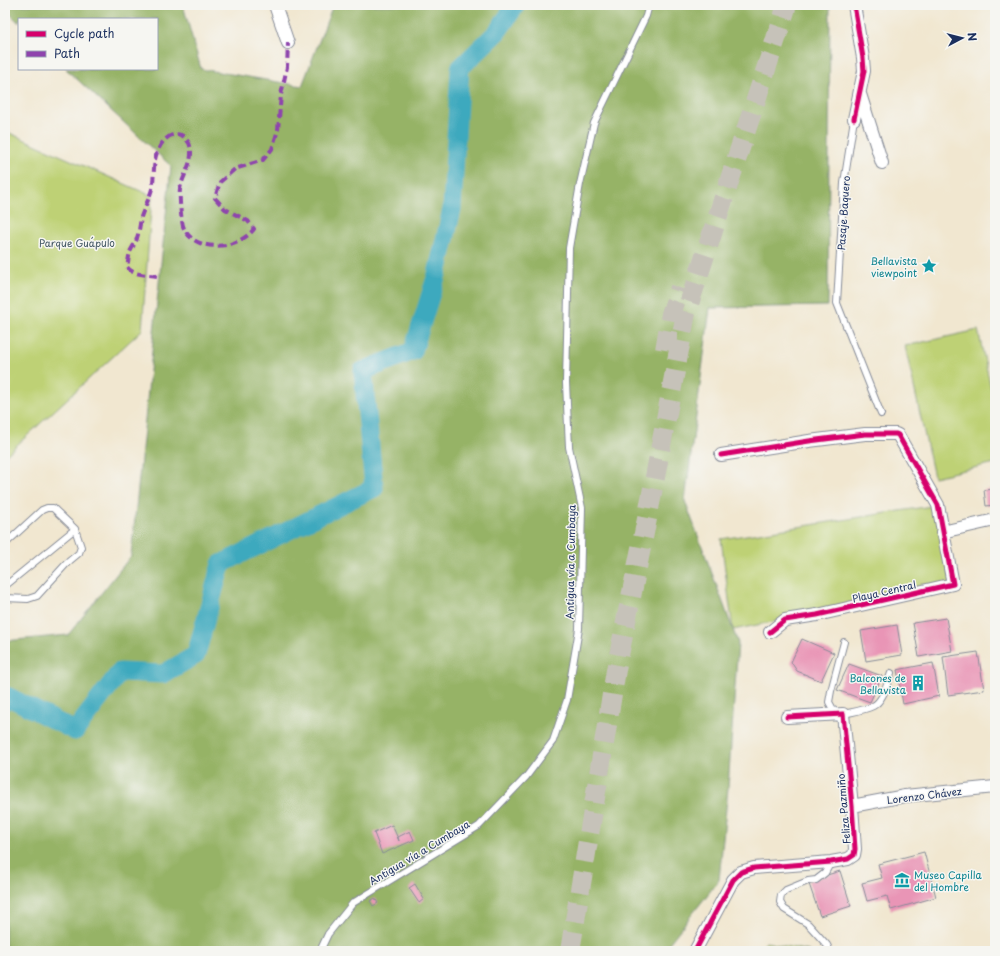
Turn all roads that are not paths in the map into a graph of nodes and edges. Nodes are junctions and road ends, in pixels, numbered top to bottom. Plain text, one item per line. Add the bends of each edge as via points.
1 (275, 5) edge
2 (649, 5) edge
3 (854, 5) edge
4 (288, 43) dead end
5 (859, 93) junction
6 (854, 119) joint
7 (882, 163) dead end
8 (881, 414) dead end
9 (721, 455) dead end
10 (995, 520) edge
11 (75, 529) junction
12 (942, 532) junction
13 (5, 544) edge
14 (5, 586) edge
15 (5, 598) edge
16 (770, 632) dead end
17 (844, 642) dead end
18 (890, 673) dead end
19 (840, 715) junction
20 (787, 717) dead end
21 (995, 787) edge
22 (852, 806) junction
23 (831, 862) junction
24 (320, 951) edge
25 (695, 951) edge
26 (830, 951) edge

1 - 4 street
2 - 24 lane, Antigua vía a Cumbaya via 594,123 569,248 566,383 569,447 582,508 580,576 578,629 571,676 567,700 553,741 526,777 479,826 352,904 328,934
3 - 5 street, Pasaje Baquero via 864,71
5 - 6 street, Pasaje Baquero
5 - 7 street
6 - 8 lane, Pasaje Baquero via 844,183 837,303
9 - 12 street via 865,434 897,434 938,505
10 - 12 street
11 - 13 lane via 53,508 46,508
11 - 14 lane
11 - 15 lane via 81,547 79,553 37,596 28,599
12 - 16 street, Playa Central via 953,584 818,616 785,620
17 - 19 lane via 829,702
18 - 19 lane via 884,692 874,706
19 - 20 street
19 - 22 street, Feliza Pazmiño
21 - 22 street, Lorenzo Chávez via 905,796
22 - 23 street, Feliza Pazmiño via 854,855 848,859
23 - 25 street, Feliza Pazmiño via 754,868 742,872 734,880
23 - 26 lane via 825,873 816,880 786,890 781,895 780,902 784,909 808,924

